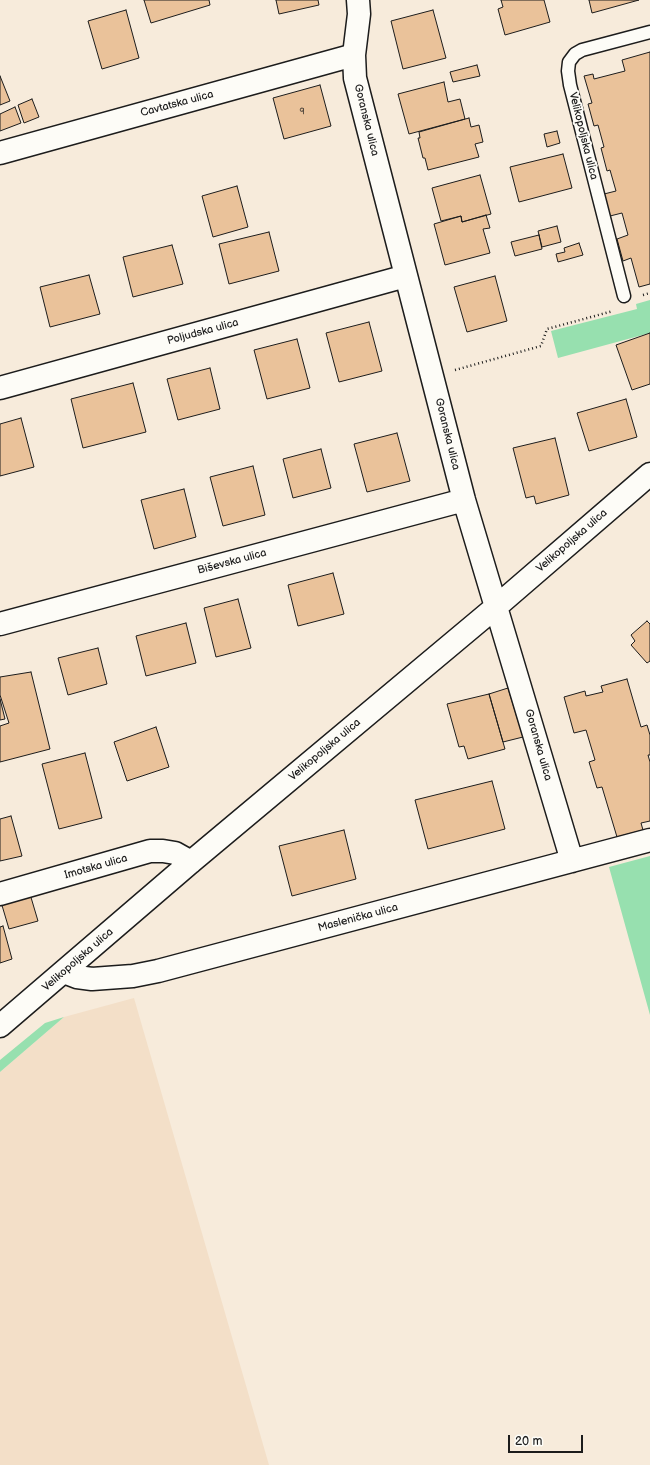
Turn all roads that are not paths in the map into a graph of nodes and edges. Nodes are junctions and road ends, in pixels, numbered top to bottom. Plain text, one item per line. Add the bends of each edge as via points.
1 (358, 0) edge
2 (650, 32) edge
3 (354, 56) junction
4 (0, 152) edge
5 (406, 276) junction
6 (624, 296) dead end
7 (0, 388) edge
8 (650, 474) edge
9 (464, 500) junction
10 (497, 606) junction
11 (0, 624) edge
12 (650, 840) edge
13 (572, 861) junction
14 (191, 862) junction
15 (0, 894) edge
16 (64, 972) junction
17 (0, 1026) edge

1 - 3 street, Goranska ulica
2 - 6 lane, Velikopoljska ulica via 582,50 569,62 568,71
3 - 4 street, Cavtatska ulica
3 - 5 street, Goranska ulica via 355,78
5 - 7 street, Poljudska ulica
5 - 9 street, Goranska ulica
8 - 10 street, Velikopoljska ulica
9 - 10 street, Goranska ulica
9 - 11 street, Biševska ulica
10 - 13 street, Goranska ulica
10 - 14 street, Velikopoljska ulica
12 - 13 street, Maslenička ulica
13 - 16 street, Maslenička ulica via 158,971 92,979
14 - 15 street, Imotska ulica via 176,853 150,852
14 - 16 street, Velikopoljska ulica
16 - 17 street, Velikopoljska ulica

